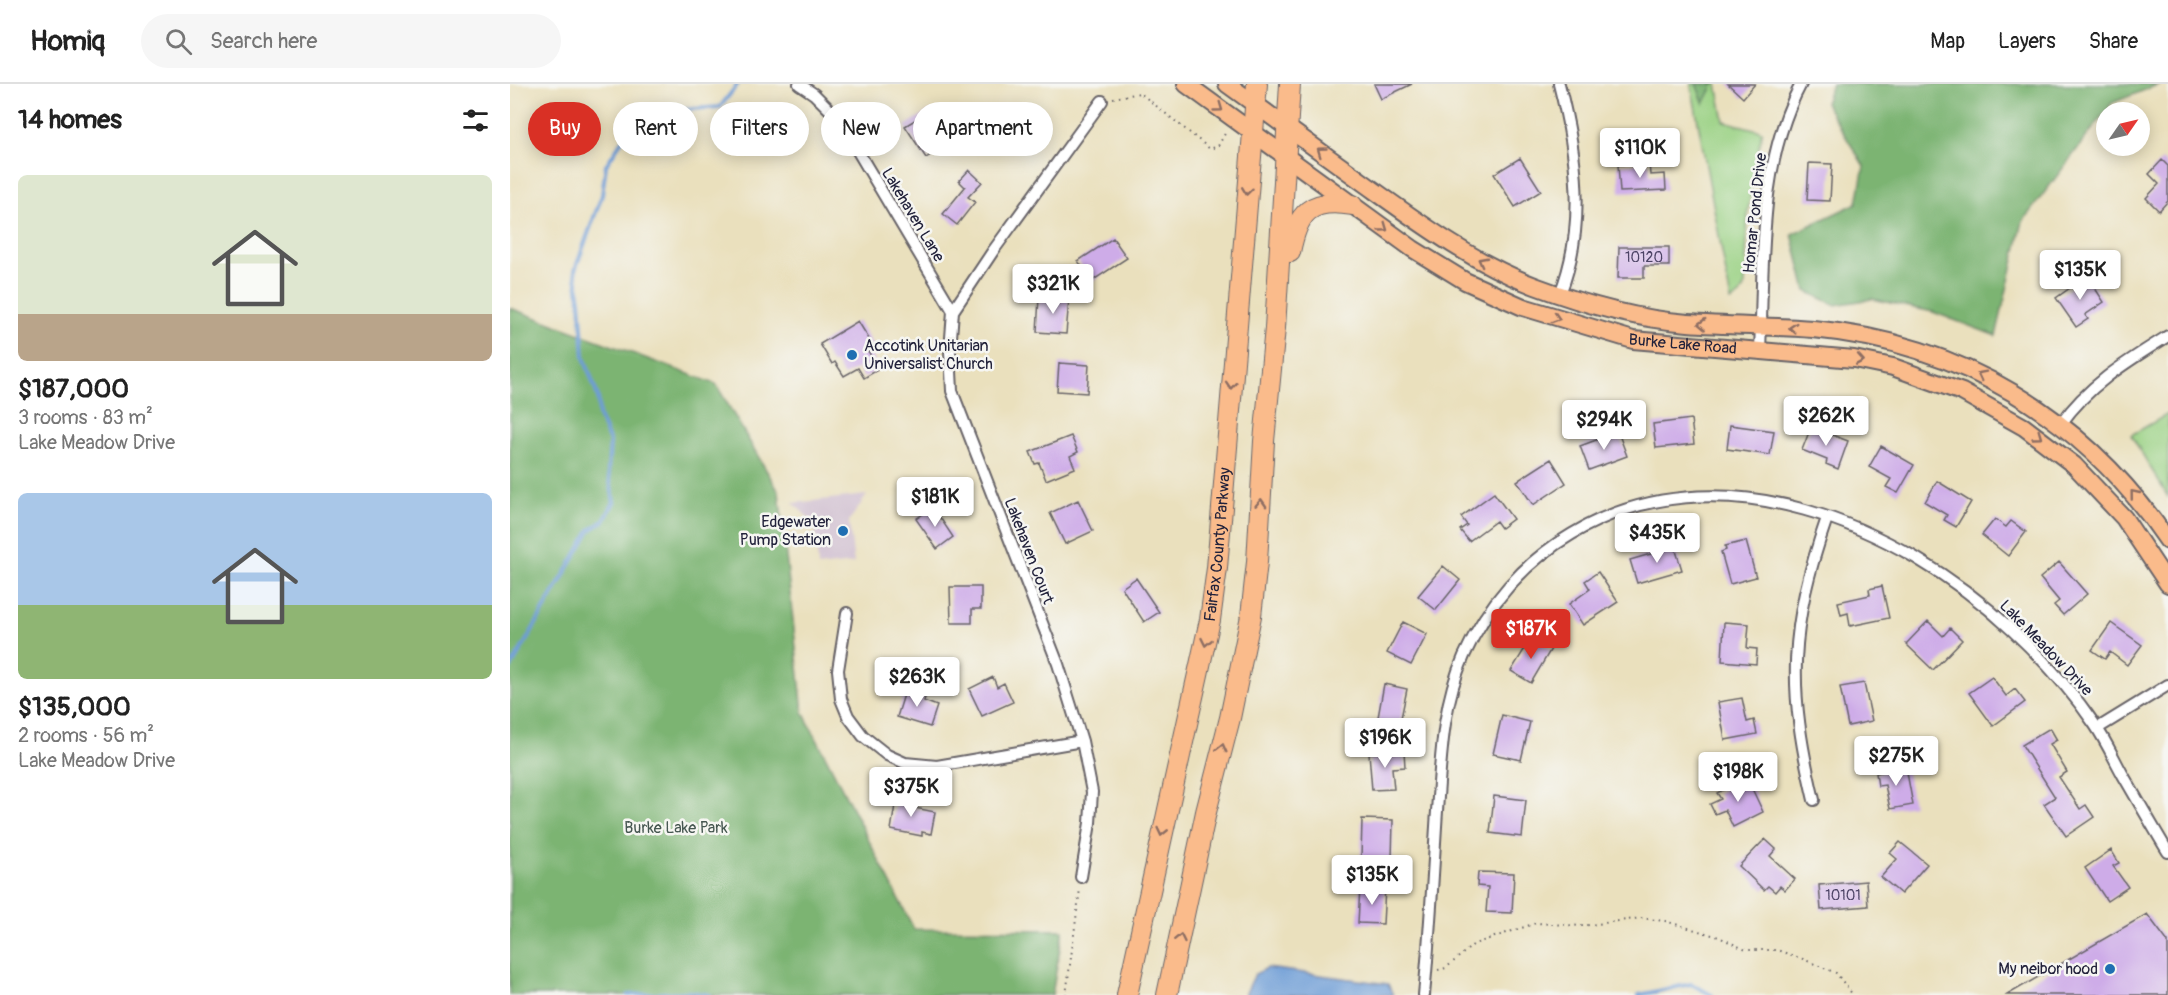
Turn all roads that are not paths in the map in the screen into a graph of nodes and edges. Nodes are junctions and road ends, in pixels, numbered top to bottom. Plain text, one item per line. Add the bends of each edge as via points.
1 (799, 84) edge
2 (1186, 84) edge
3 (1227, 84) edge
4 (1257, 84) edge
5 (1290, 84) edge
6 (1560, 84) edge
7 (1801, 84) edge
8 (1102, 101) road end
9 (1255, 104) junction
10 (1287, 127) junction
11 (1253, 133) junction
12 (1286, 157) junction
13 (1352, 205) junction
14 (1560, 294) junction
15 (953, 311) junction
16 (1761, 326) junction
17 (1275, 328) junction
18 (2168, 336) edge
19 (1760, 350) junction
20 (2061, 424) junction
21 (1827, 518) junction
22 (2168, 541) edge
23 (2168, 584) edge
24 (847, 613) dead end
25 (2168, 685) edge
26 (2098, 728) junction
27 (1082, 741) junction
28 (1814, 800) dead end
29 (2168, 852) edge
30 (1081, 877) road end
31 (1127, 995) edge
32 (1167, 995) edge
33 (1424, 995) edge

1 - 15 street, Lakehaven Lane via 838,118
2 -> 11 main road, Burke Lake Road
3 - 9 main road, Burke Lake Road
4 - 9 highway, Fairfax County Parkway
5 - 10 highway
6 - 14 street via 1578,187 1574,247
7 - 16 street, Homar Pond Drive via 1776,149
8 - 15 street, Lakehaven Court
9 - 10 main road, Burke Lake Road
9 - 11 highway, Fairfax County Parkway
10 - 12 highway
14 -> 10 main road, Burke Lake Road via 1481,261 1430,231
11 - 12 main road, Burke Lake Road
11 -> 31 highway, Fairfax County Parkway via 1210,620
12 - 13 main road, Burke Lake Road
12 - 17 highway
13 - 17 highway via 1332,201 1318,205 1296,225
13 -> 19 main road, Burke Lake Road via 1465,281 1523,307 1632,340
16 -> 14 main road, Burke Lake Road via 1686,323 1642,316
15 - 27 street, Lakehaven Court via 952,391 1058,664
16 - 19 street, Homar Pond Drive
20 -> 16 main road, Burke Lake Road via 2019,395 1937,356 1857,336
32 -> 17 highway via 1251,616
18 - 20 street via 2112,372 2072,408
19 -> 23 main road, Burke Lake Road via 1893,367 1962,392 1998,412 2041,438 2095,486 2124,518
22 -> 20 main road, Burke Lake Road via 2128,486
21 - 26 street, Lake Meadow Drive via 1903,552 1966,592 2042,661
21 - 28 street via 1802,601 1795,661 1798,728
21 - 33 street, Lake Meadow Drive via 1733,495 1656,500 1581,528 1543,553 1509,586 1477,630 1446,715
24 - 27 street via 838,670 841,699 858,730 887,755 905,763 937,766
25 - 26 street
26 - 29 street, Lake Meadow Drive
27 - 30 street, Lakehaven Court via 1092,792

